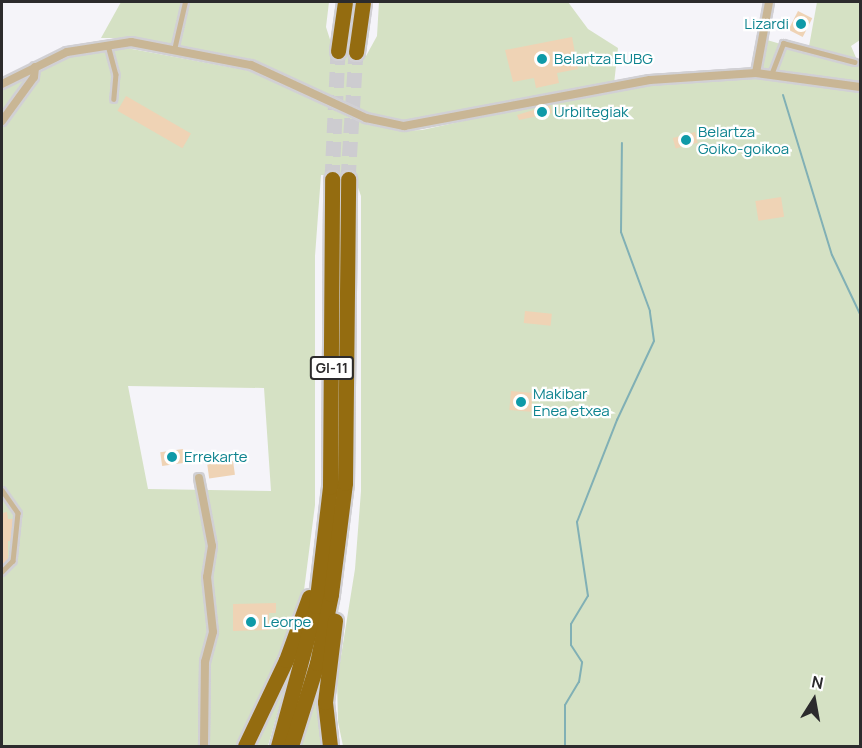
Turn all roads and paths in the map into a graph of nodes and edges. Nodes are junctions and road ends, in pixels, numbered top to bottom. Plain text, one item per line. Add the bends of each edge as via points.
1 (185, 2) edge
2 (345, 2) edge
3 (363, 2) edge
4 (769, 2) edge
5 (107, 43) junction
6 (174, 50) junction
7 (338, 51) tunnel mouth
8 (356, 52) tunnel mouth
9 (855, 62) dead end
10 (35, 67) junction
11 (756, 73) junction
12 (771, 75) junction
13 (2, 84) edge
14 (861, 87) edge
15 (114, 99) dead end
16 (2, 121) edge
17 (332, 179) tunnel mouth
18 (348, 179) tunnel mouth
19 (199, 478) dead end
20 (345, 483) junction
21 (2, 490) edge
22 (322, 556) junction
23 (2, 572) edge
24 (204, 747) edge
25 (245, 747) edge
26 (278, 747) edge
27 (291, 747) edge
28 (330, 747) edge

1 - 6 lane
2 - 7 highway
3 - 8 highway
4 - 11 street
5 - 6 street via 131,42
5 - 10 street via 67,52
5 - 15 lane via 116,74
6 - 11 street via 251,65 357,114 404,126 650,80
9 - 12 lane via 783,43
10 - 13 street
10 - 16 street via 34,77
11 - 12 street
12 - 14 street
17 - 22 highway, GI-11 via 330,475
18 - 20 highway, GI-11
19 - 24 street via 212,546 207,577 213,632 205,662
20 - 27 highway, GI-11 via 331,594
20 - 28 highway via 346,536 325,702
21 - 23 lane via 18,513 13,561
22 - 25 highway via 301,623
22 - 26 highway, GI-11 via 310,636

